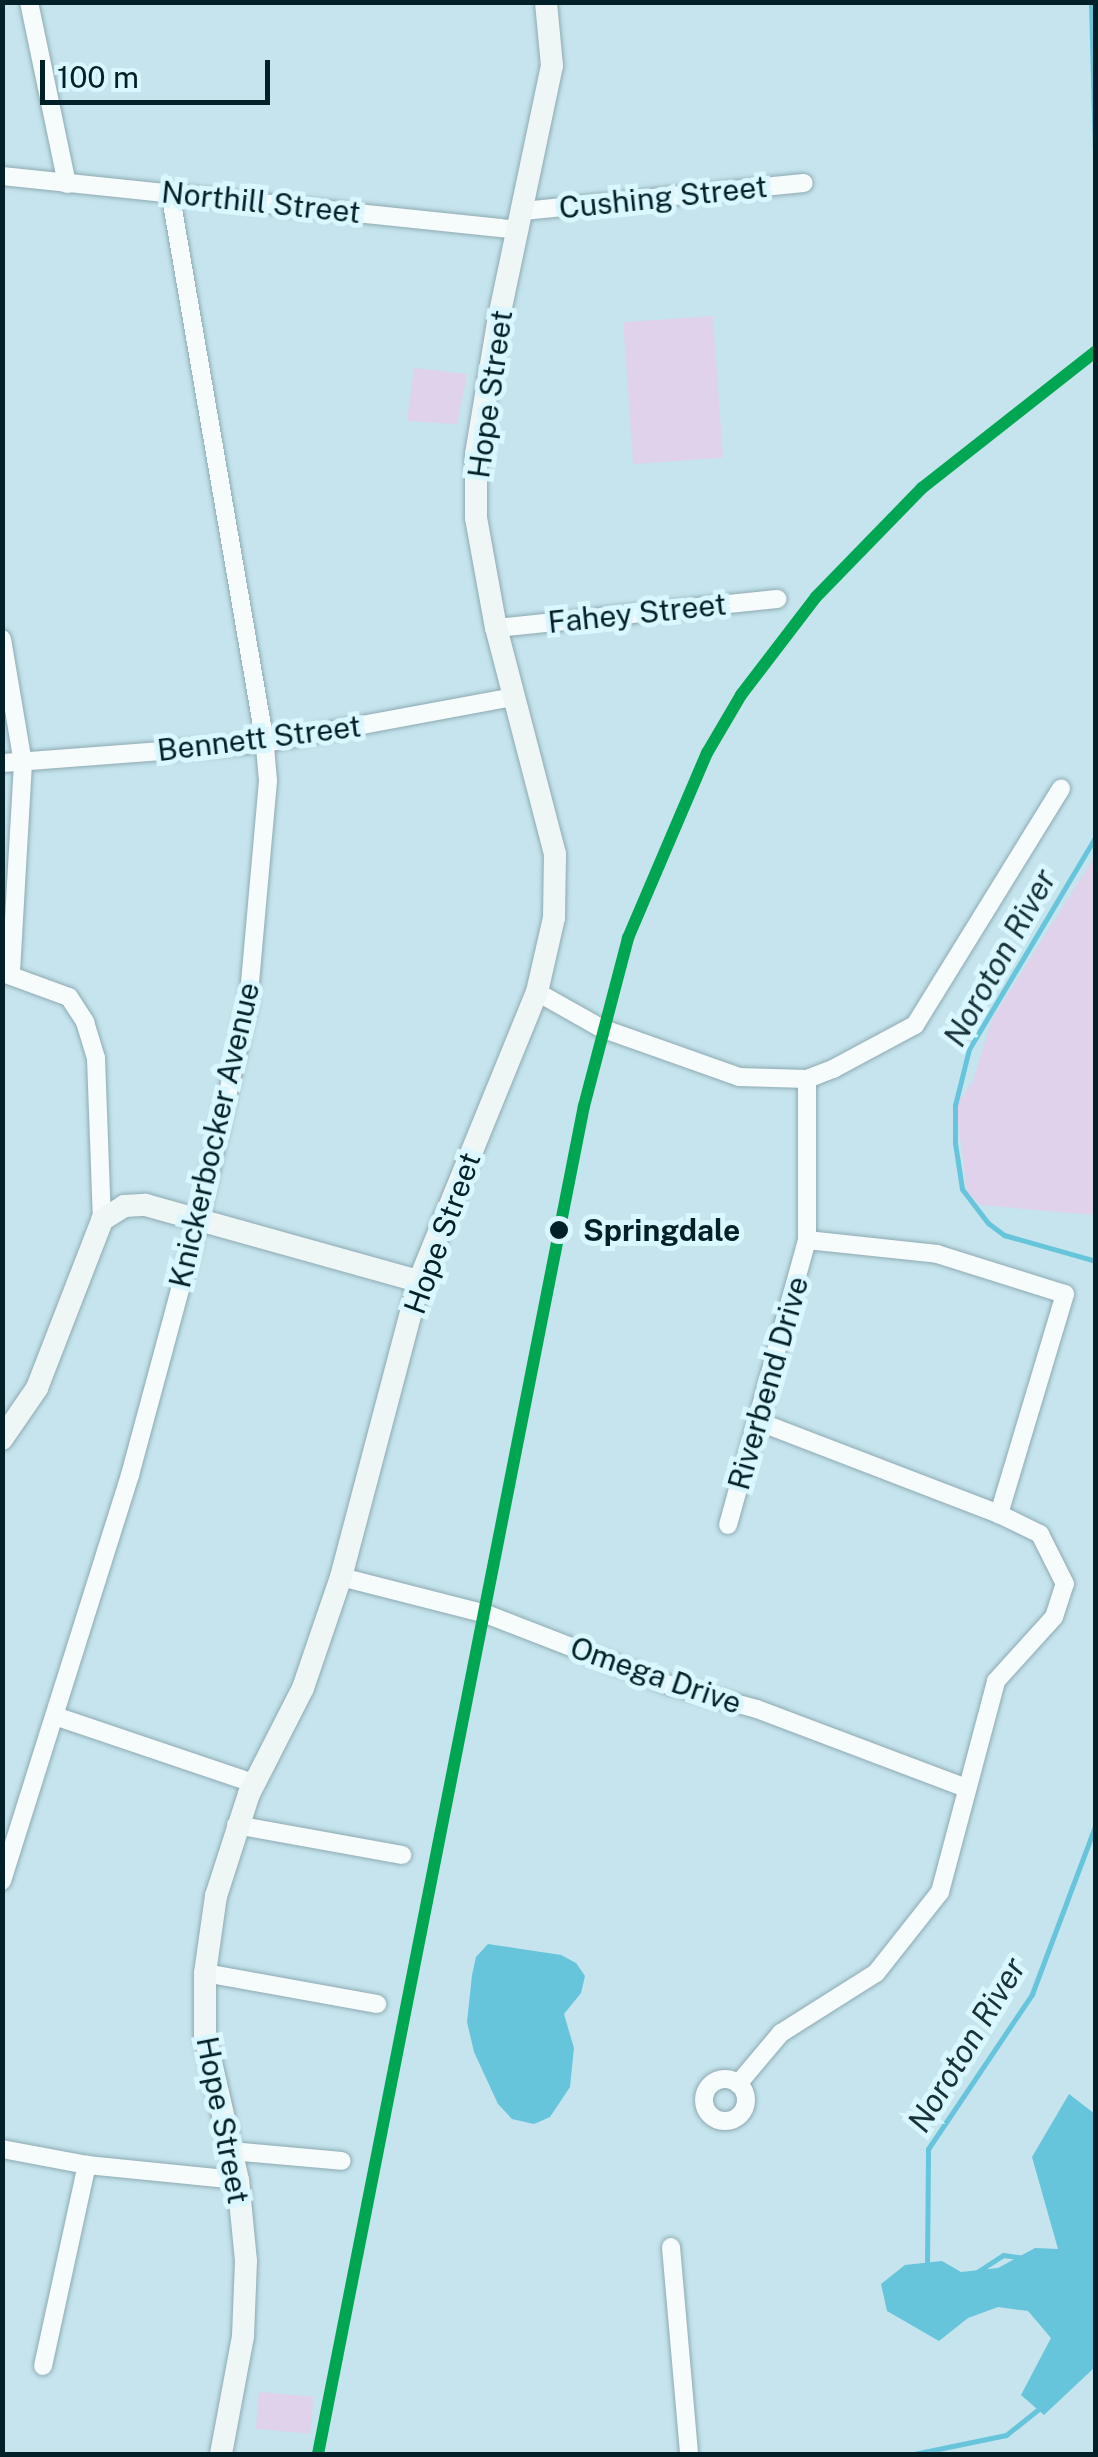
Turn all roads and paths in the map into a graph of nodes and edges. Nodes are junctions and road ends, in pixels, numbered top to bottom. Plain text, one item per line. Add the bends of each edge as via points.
1 (29, 2) edge
2 (546, 2) edge
3 (2, 176) edge
4 (804, 183) dead end
5 (67, 184) junction
6 (170, 192) junction
7 (521, 220) junction
8 (778, 599) dead end
9 (496, 628) junction
10 (2, 639) edge
11 (514, 696) junction
12 (265, 743) junction
13 (2, 762) edge
14 (24, 762) junction
15 (1061, 789) dead end
16 (7, 973) edge
17 (537, 992) junction
18 (807, 1079) junction
19 (102, 1220) junction
20 (199, 1220) junction
21 (807, 1240) junction
22 (419, 1281) junction
23 (757, 1420) junction
24 (2, 1438) edge
25 (999, 1514) junction
26 (728, 1525) dead end
27 (341, 1578) junction
28 (56, 1716) junction
29 (254, 1783) junction
30 (966, 1788) junction
31 (236, 1825) junction
32 (402, 1855) dead end
33 (2, 1881) edge
34 (205, 1973) junction
35 (378, 2004) dead end
36 (738, 2084) dead end
37 (2, 2149) edge
38 (231, 2150) junction
39 (342, 2161) dead end
40 (88, 2165) junction
41 (238, 2180) junction
42 (671, 2247) dead end
43 (43, 2366) dead end
44 (222, 2454) edge
45 (689, 2454) edge

1 - 5 street
2 - 7 main road, Hope Street via 552,66
3 - 5 street, Northill Street
4 - 7 street, Cushing Street
5 - 6 street, Northill Street
6 - 7 street, Northill Street
6 - 12 street, Knickerbocker Avenue
7 - 9 main road, Hope Street via 476,454 476,518
8 - 9 street, Fahey Street
9 - 11 main road, Hope Street
10 - 14 street
11 - 12 street, Bennett Street
11 - 17 main road, Hope Street via 554,854 554,918
12 - 14 street, Bennett Street
12 - 20 street, Knickerbocker Avenue via 268,781 248,1006
13 - 14 street, Bennett Street
14 - 16 street
15 - 18 street via 915,1025
16 - 19 street via 69,997 92,1040
17 - 18 street via 673,1056 755,1081
17 - 22 main road, Hope Street
18 - 21 street, Riverbend Drive
19 - 20 main road via 124,1206 146,1204
19 - 24 main road via 37,1388
20 - 22 main road
20 - 28 street, Knickerbocker Avenue
21 - 23 street, Riverbend Drive
21 - 25 street via 937,1254 1066,1294
22 - 27 main road, Hope Street
23 - 25 street
23 - 26 street, Riverbend Drive
25 - 30 street via 1040,1534 1065,1584 1054,1617 996,1681
27 - 29 main road, Hope Street via 303,1688
27 - 30 street, Omega Drive via 486,1614
28 - 29 street
28 - 33 street, Knickerbocker Avenue
29 - 31 main road, Hope Street
30 - 36 street via 940,1892 876,1973 781,2032
31 - 32 street
31 - 34 main road, Hope Street via 216,1896
34 - 35 street
34 - 38 main road, Hope Street via 204,2036
37 - 40 street
38 - 39 street
38 - 41 main road, Hope Street
40 - 41 street
40 - 43 street
41 - 44 main road, Hope Street via 246,2261 243,2336
42 - 45 street

